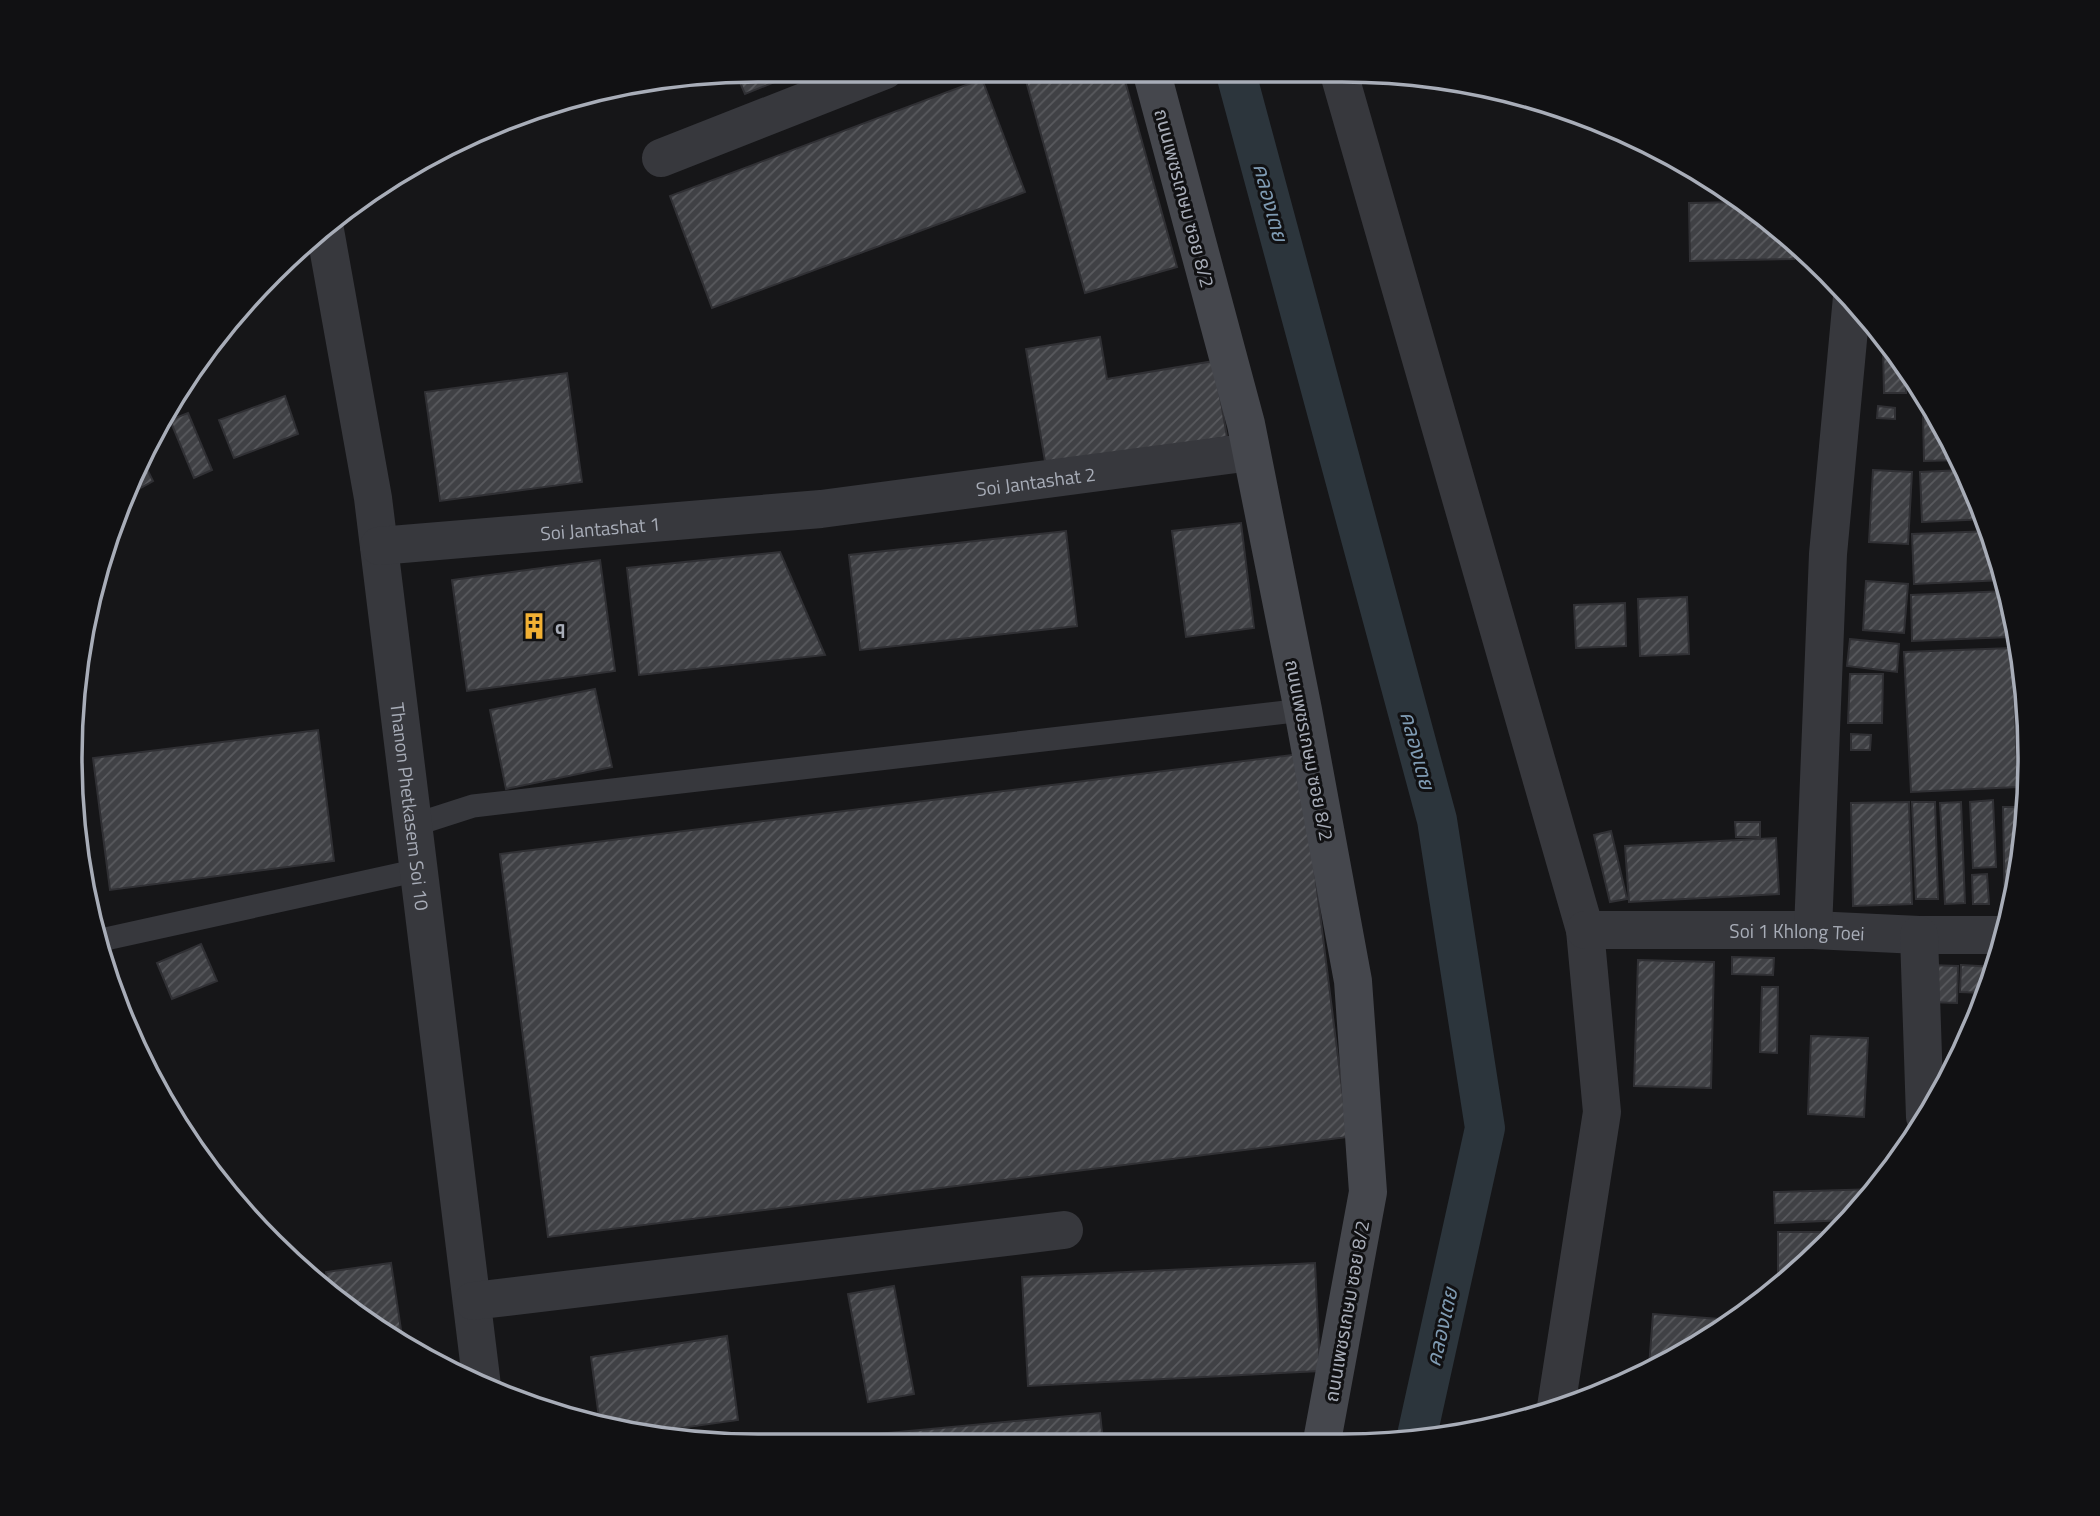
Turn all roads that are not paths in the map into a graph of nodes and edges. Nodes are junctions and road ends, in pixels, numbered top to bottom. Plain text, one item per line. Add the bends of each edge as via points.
1 (854, 82) edge
2 (1154, 82) edge
3 (1342, 82) edge
4 (661, 158) dead end
5 (327, 238) edge
6 (1851, 313) edge
7 (1251, 452) junction
8 (821, 509) joint
9 (379, 546) junction
10 (1303, 710) junction
11 (414, 825) junction
12 (419, 870) junction
13 (1585, 930) junction
14 (1813, 930) junction
15 (1919, 935) junction
16 (1994, 935) edge
17 (107, 939) edge
18 (1924, 1100) edge
19 (1065, 1230) dead end
20 (473, 1301) junction
21 (481, 1374) edge
22 (1557, 1399) edge
23 (1323, 1434) edge

1 - 4 street
2 - 7 street, ถนนเพชรเกษม ซอย 8/2
3 - 13 street
5 - 9 street, Thanon Phetkasem Soi 10
6 - 14 street via 1828,554
7 - 8 street, Soi Jantashat 2
7 - 10 street, ถนนเพชรเกษม ซอย 8/2
8 - 9 street, Soi Jantashat 1
9 - 11 street, Thanon Phetkasem Soi 10
10 - 11 lane via 473,806
10 - 23 street, ถนนเพชรเกษม ซอย 8/2 via 1353,981 1367,1192
11 - 12 street, Thanon Phetkasem Soi 10
12 - 17 lane
12 - 20 street, Thanon Phetkasem Soi 10
13 - 14 street, Soi 1 Khlong Toei
13 - 22 street via 1602,1112
14 - 15 street, Soi 1 Khlong Toei
15 - 16 street, Soi 1 Khlong Toei
15 - 18 street
19 - 20 street
20 - 21 street, Thanon Phetkasem Soi 10

